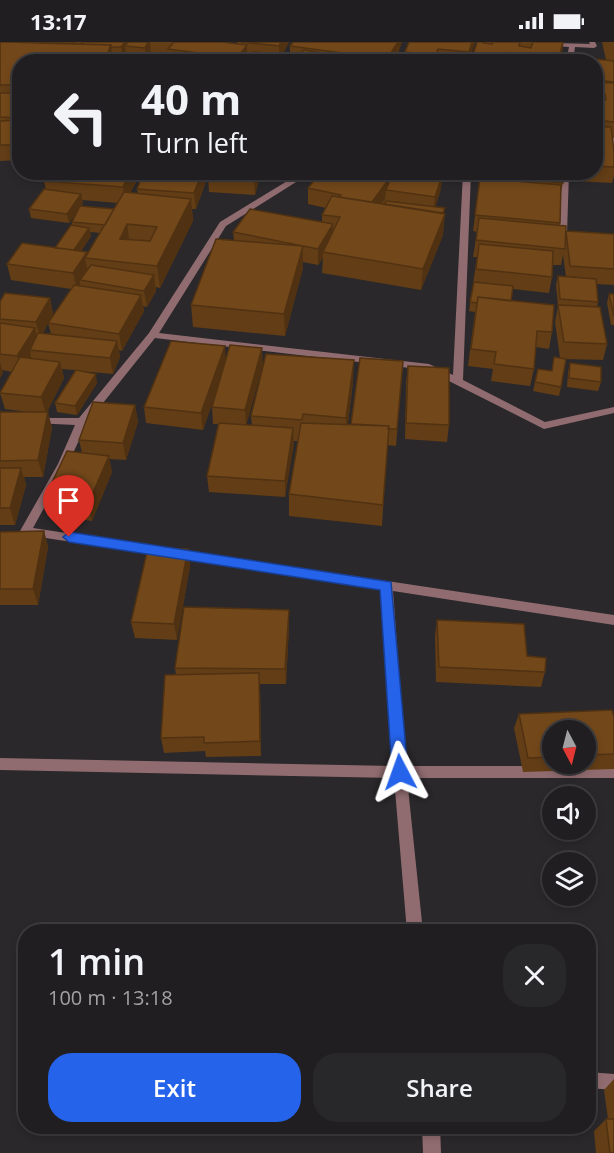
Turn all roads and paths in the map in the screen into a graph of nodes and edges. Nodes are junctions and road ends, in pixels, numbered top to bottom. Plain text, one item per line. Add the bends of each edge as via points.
1 (523, 42) edge
2 (592, 42) edge
3 (572, 46) junction
4 (369, 48) edge
5 (403, 54) edge
6 (570, 54) edge
7 (613, 140) edge
8 (614, 153) edge
9 (295, 180) edge
10 (467, 180) edge
11 (565, 180) edge
12 (563, 234) edge
13 (153, 335) junction
14 (458, 382) junction
15 (614, 410) edge
16 (23, 420) edge
17 (82, 422) junction
18 (387, 585) junction
19 (614, 620) edge
20 (0, 764) edge
21 (400, 772) junction
22 (614, 772) edge
23 (414, 924) edge
24 (596, 1081) edge
25 (614, 1082) edge
26 (431, 1134) edge
27 (432, 1153) edge

1 - 3 street
2 - 3 street via 594,46
3 - 6 street
4 - 5 street
7 - 8 street
9 - 13 street via 223,224
10 - 14 street
11 - 12 street
13 - 14 street via 429,367
13 - 17 street
14 - 15 street via 544,426
16 - 17 street
17 - 18 street via 26,531
18 - 19 street
18 - 21 street
20 - 21 street
21 - 22 street
21 - 23 street
24 - 25 street
26 - 27 street

